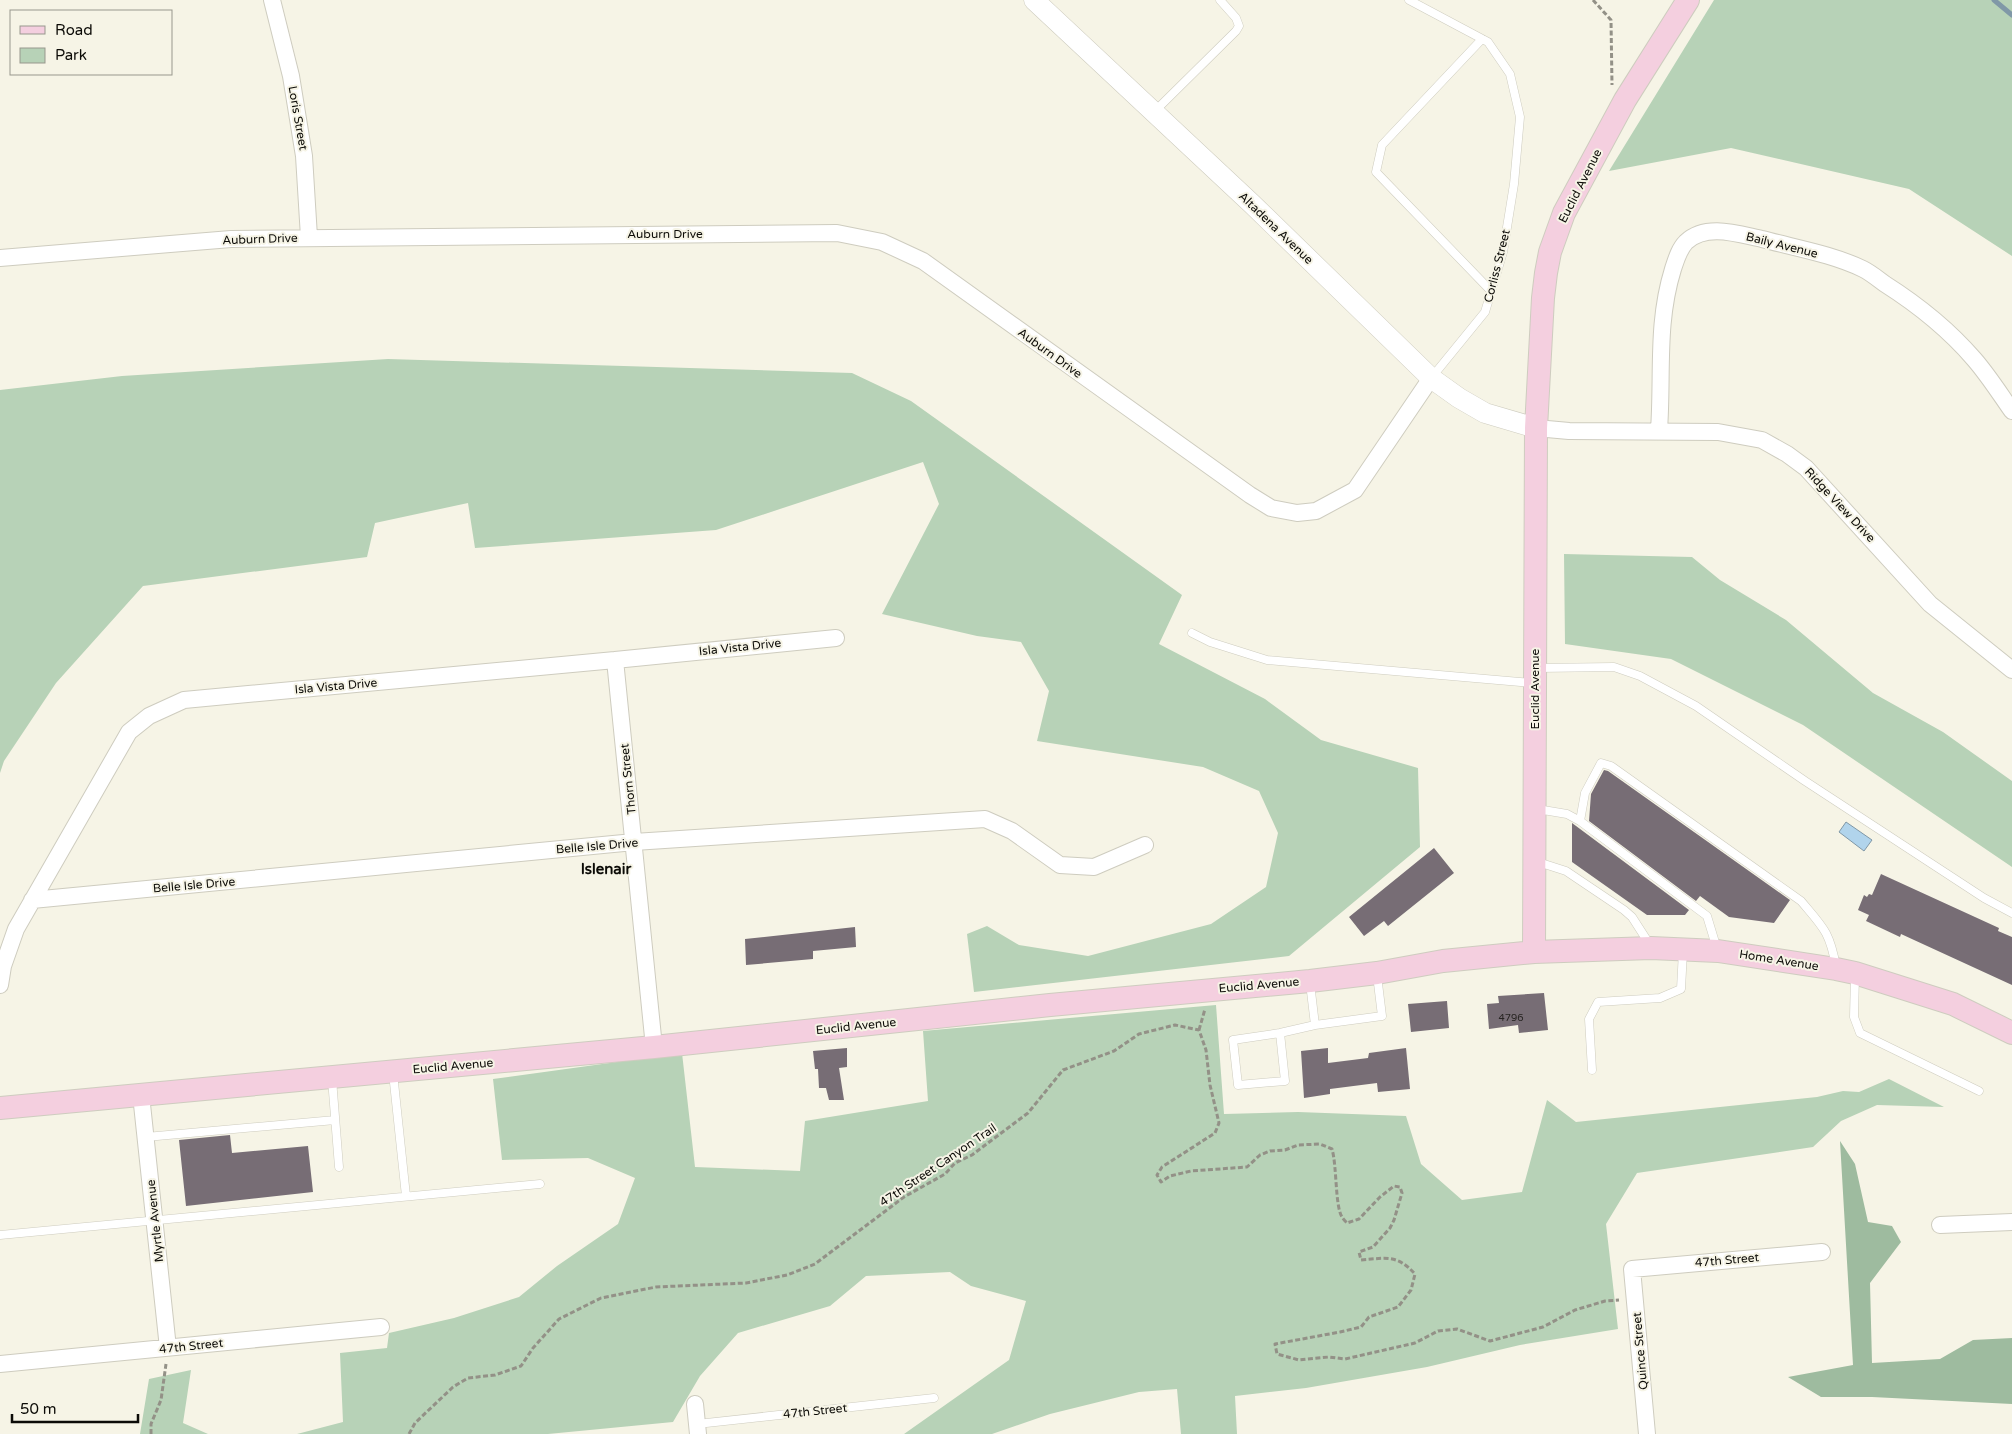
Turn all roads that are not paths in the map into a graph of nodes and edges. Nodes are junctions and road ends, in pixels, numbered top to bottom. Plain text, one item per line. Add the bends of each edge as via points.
1 (272, 0) edge
2 (1034, 0) edge
3 (1220, 0) edge
4 (1409, 0) edge
5 (1688, 0) edge
6 (1482, 39) junction
7 (1154, 113) junction
8 (310, 237) junction
9 (0, 258) edge
10 (1491, 291) junction
11 (1432, 378) junction
12 (2012, 411) edge
13 (1536, 428) junction
14 (1659, 430) junction
15 (1250, 496) joint
16 (1192, 633) dead end
17 (836, 638) dead end
18 (615, 660) junction
19 (2012, 670) edge
20 (1535, 676) junction
21 (1535, 809) junction
22 (1580, 821) junction
23 (634, 842) junction
24 (1145, 845) dead end
25 (1534, 861) junction
26 (32, 900) junction
27 (2012, 913) edge
28 (1652, 948) junction
29 (1683, 950) junction
30 (1718, 950) junction
31 (1534, 952) junction
32 (1846, 971) junction
33 (1377, 973) junction
34 (1310, 981) junction
35 (0, 985) edge
36 (1315, 1025) junction
37 (1280, 1033) junction
38 (2012, 1033) edge
39 (654, 1047) junction
40 (1592, 1070) dead end
41 (393, 1071) junction
42 (332, 1077) junction
43 (1979, 1091) dead end
44 (141, 1095) junction
45 (0, 1108) edge
46 (335, 1120) junction
47 (146, 1137) junction
48 (340, 1167) dead end
49 (540, 1184) dead end
50 (406, 1196) junction
51 (155, 1221) junction
52 (2012, 1222) edge
53 (1940, 1225) dead end
54 (0, 1235) edge
55 (1822, 1252) dead end
56 (1632, 1269) joint
57 (381, 1327) dead end
58 (168, 1348) junction
59 (0, 1364) edge
60 (934, 1398) dead end
61 (695, 1404) dead end
62 (698, 1429) edge
63 (1647, 1434) edge

1 - 8 street, Loris Street via 291,76 304,156
2 - 7 street, Altadena Avenue
3 - 7 lane via 1236,18 1236,31
4 - 6 lane, Corliss Street
5 - 13 main road, Euclid Avenue via 1625,100 1564,213 1550,252 1543,298
6 - 10 lane, Corliss Street via 1488,42 1510,74 1520,117 1503,252
6 - 10 lane via 1382,145 1376,172
7 - 11 street, Altadena Avenue
8 - 9 street, Auburn Drive via 231,239
8 - 15 street, Auburn Drive via 837,233 882,242 923,262
10 - 11 lane, Corliss Street via 1485,312
11 - 13 street, Altadena Avenue via 1485,413
11 - 15 street, Corliss Street via 1355,490 1316,511 1297,513 1271,508
12 - 14 street, Baily Avenue via 1976,360 1945,328 1905,296 1864,270 1826,256 1716,231 1698,234 1686,243 1677,256 1668,287 1661,330
13 - 14 street, Ridge View Drive
13 - 20 main road, Euclid Avenue
14 - 19 street, Ridge View Drive via 1718,432 1762,440 1787,454 1806,468 1930,604
16 - 20 lane via 1267,660
17 - 18 street, Isla Vista Drive
18 - 23 street, Thorn Street
18 - 26 street, Isla Vista Drive via 184,700 149,716 129,732
20 - 21 main road, Euclid Avenue
20 - 27 lane via 1614,667 1640,676 1696,706 1805,781
21 - 22 lane via 1567,814
21 - 25 main road, Euclid Avenue
22 - 30 lane via 1707,916
22 - 32 lane via 1585,793 1599,766 1605,763 1801,901 1825,930
23 - 24 street, Belle Isle Drive via 985,819 1012,832 1060,865 1094,867
23 - 26 street, Belle Isle Drive
23 - 39 street, Thorn Street
25 - 28 lane via 1566,871 1624,910
25 - 31 main road, Euclid Avenue
26 - 35 street, Isla Vista Drive via 16,929
28 - 29 main road, Home Avenue
28 - 31 main road, Home Avenue
29 - 30 main road, Home Avenue
29 - 40 lane via 1681,989 1660,998 1598,1002 1589,1019
30 - 32 main road, Home Avenue
31 - 33 main road, Euclid Avenue via 1443,961
32 - 38 main road, Home Avenue via 1953,1004
32 - 43 lane via 1860,1033
33 - 34 main road, Euclid Avenue
33 - 36 lane via 1382,1016
34 - 36 lane
34 - 39 main road, Euclid Avenue
36 - 37 lane
37 - 37 lane via 1234,1040 1238,1085 1285,1081
39 - 41 main road, Euclid Avenue
41 - 42 main road, Euclid Avenue
41 - 50 lane
42 - 44 main road, Euclid Avenue
42 - 46 lane
44 - 45 main road, Euclid Avenue
44 - 47 street, Myrtle Avenue
46 - 47 lane
46 - 48 lane
47 - 51 street, Myrtle Avenue
49 - 50 lane
50 - 51 lane
51 - 54 lane
51 - 58 street, Myrtle Avenue
52 - 53 street
55 - 56 street, 47th Street
56 - 63 street, Quince Street
57 - 58 street, 47th Street
58 - 59 street, 47th Street
60 - 62 lane, 47th Street
61 - 62 street

